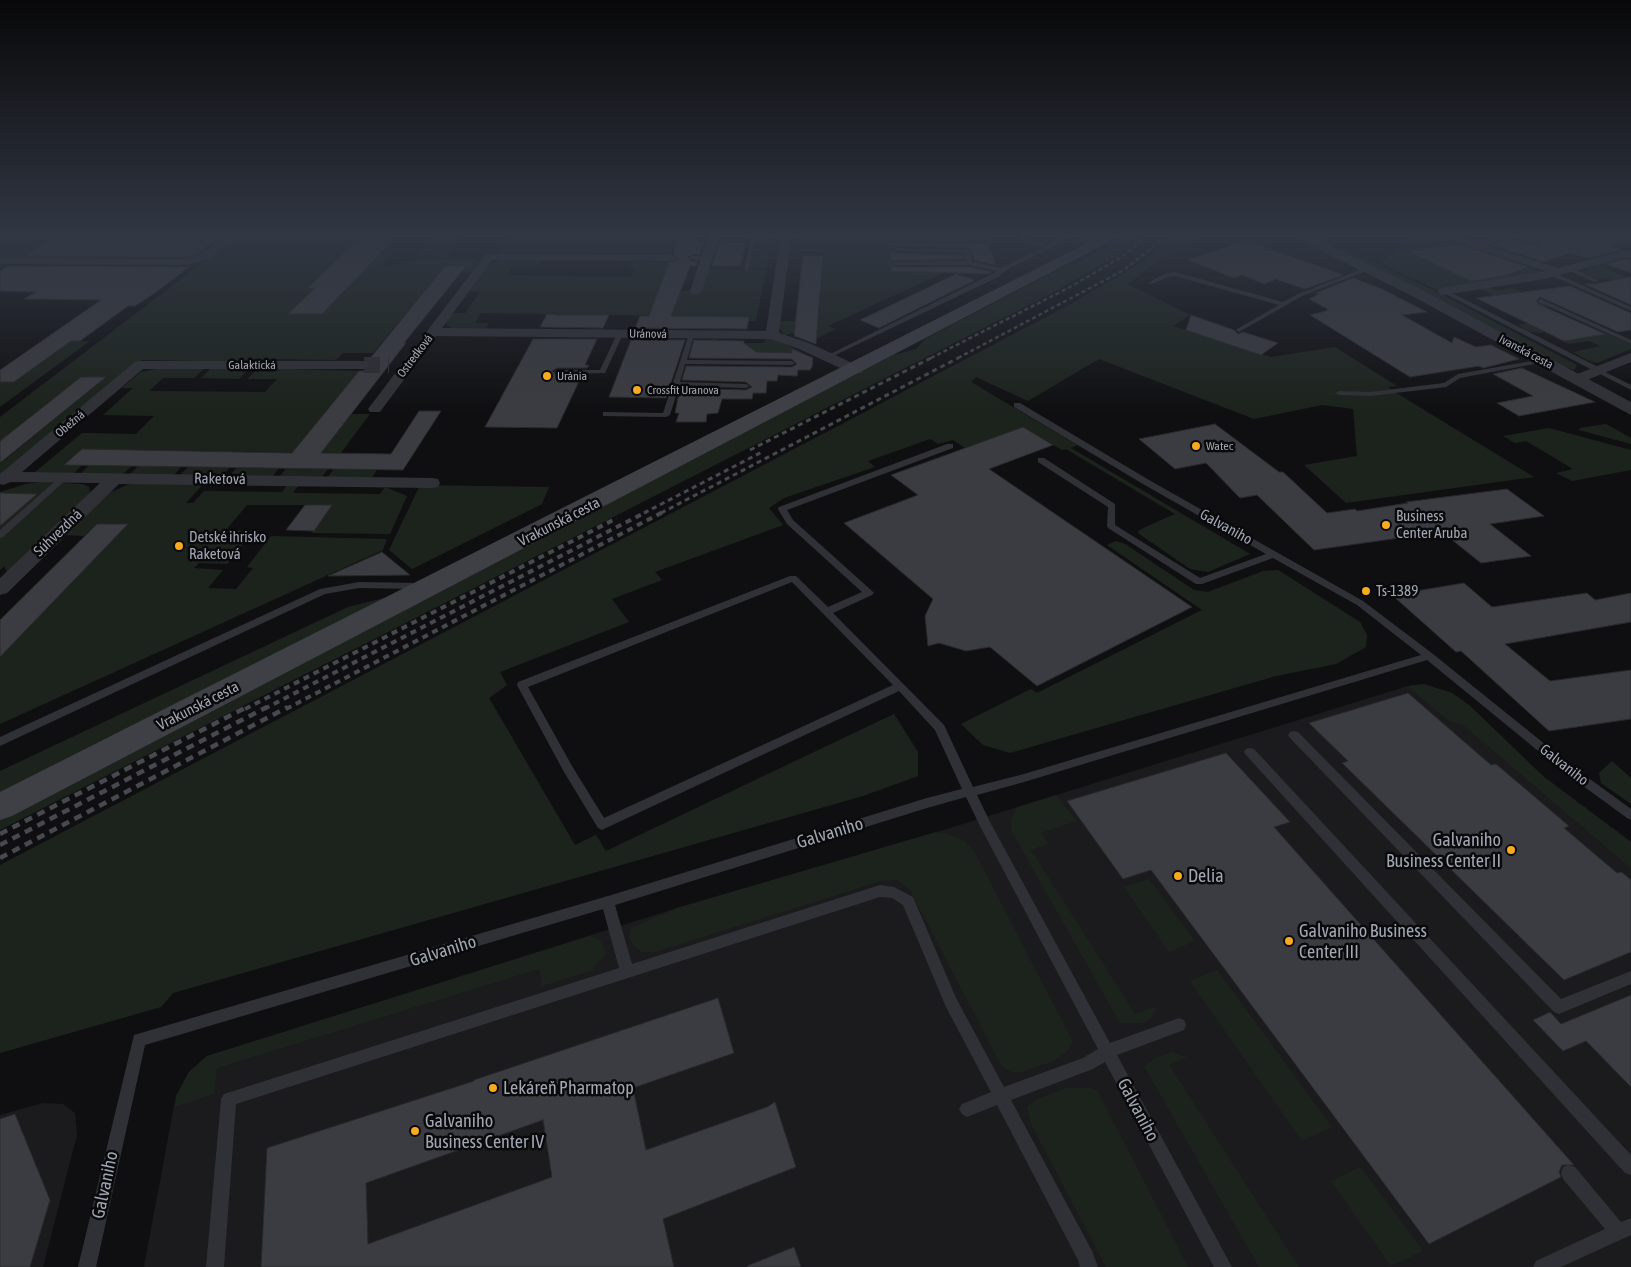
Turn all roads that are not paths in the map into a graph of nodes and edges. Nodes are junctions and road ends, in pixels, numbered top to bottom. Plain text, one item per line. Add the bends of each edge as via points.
1 (462, 293) edge
2 (778, 293) edge
3 (960, 293) edge
4 (1004, 293) edge
5 (1244, 293) edge
6 (1305, 293) edge
7 (1413, 293) edge
8 (1448, 293) edge
9 (1602, 293) edge
10 (1541, 301) dead end
11 (1284, 304) junction
12 (1631, 308) edge
13 (1239, 330) dead end
14 (433, 332) junction
15 (620, 334) junction
16 (691, 335) junction
17 (772, 335) junction
18 (1631, 342) edge
19 (827, 357) junction
20 (1631, 358) edge
21 (1543, 361) junction
22 (682, 362) junction
23 (792, 364) dead end
24 (140, 365) joint
25 (364, 365) tunnel mouth
26 (389, 365) tunnel mouth
27 (408, 365) junction
28 (856, 370) junction
29 (1599, 370) junction
30 (557, 372) dead end
31 (1577, 379) junction
32 (676, 384) junction
33 (746, 386) dead end
34 (1631, 388) edge
35 (1339, 392) dead end
36 (1017, 405) dead end
37 (1631, 408) edge
38 (375, 409) dead end
39 (606, 414) dead end
40 (950, 446) dead end
41 (1041, 460) dead end
42 (65, 477) junction
43 (115, 478) junction
44 (4, 480) edge
45 (432, 483) dead end
46 (0, 535) edge
47 (1274, 554) junction
48 (435, 586) junction
49 (0, 589) edge
50 (826, 612) junction
51 (1428, 656) junction
52 (900, 686) junction
53 (1294, 735) dead end
54 (0, 742) edge
55 (1250, 752) dead end
56 (969, 794) junction
57 (0, 807) edge
58 (1631, 815) edge
59 (608, 902) junction
60 (627, 971) junction
61 (1631, 977) edge
62 (1179, 1025) dead end
63 (1106, 1052) junction
64 (1000, 1096) junction
65 (967, 1109) dead end
66 (1631, 1168) edge
67 (1569, 1173) dead end
68 (1624, 1229) edge
69 (87, 1267) edge
70 (215, 1267) edge
71 (1089, 1267) edge
72 (1223, 1267) edge
73 (1542, 1267) edge

1 - 14 street, Ostredková
2 - 17 street
3 - 19 lane
4 - 28 main road, Vrakunská cesta
5 - 11 lane
6 - 11 lane
7 - 21 street, Ivanská cesta
8 - 29 lane
9 - 12 lane
10 - 18 lane
11 - 13 lane
14 - 15 street, Uránová
14 - 27 street, Ostredková
15 - 16 street, Uránová
15 - 30 lane via 603,372
16 - 17 street, Uránová
16 - 22 lane
17 - 19 street, Uránová
19 - 28 street, Uránová
20 - 29 street
21 - 31 street, Ivanská cesta
21 - 35 lane via 1458,376 1446,385 1370,394
22 - 23 lane
22 - 32 lane
24 - 25 street, Galaktická
24 - 44 street, Obežná
26 - 27 street
27 - 38 street, Ostredková
28 - 48 main road, Vrakunská cesta
29 - 31 street
29 - 34 lane
31 - 37 street, Ivanská cesta
32 - 33 lane
32 - 39 lane via 666,415
36 - 47 lane, Galvaniho
40 - 50 lane via 782,509 790,522 869,593
41 - 47 lane via 1112,506 1111,526 1199,582
42 - 43 street, Raketová
42 - 44 street, Raketová
42 - 46 lane
43 - 45 street, Raketová
43 - 49 street, Súhvezdná
47 - 51 lane, Galvaniho via 1360,603
48 - 54 lane via 359,585 323,591
48 - 57 main road, Vrakunská cesta
50 - 52 lane, Galvaniho
50 - 52 lane, Galvaniho via 793,578 522,686 602,825
51 - 56 lane, Galvaniho
51 - 58 lane, Galvaniho via 1568,769
52 - 56 lane, Galvaniho via 940,728 964,775
53 - 61 lane via 1559,1007
55 - 66 lane
56 - 59 lane, Galvaniho via 927,803
56 - 63 lane, Galvaniho
59 - 60 lane
59 - 69 lane, Galvaniho via 139,1040
60 - 64 lane via 880,891 894,893 908,901 951,1002
60 - 70 lane via 229,1099
62 - 63 lane
63 - 64 lane via 1088,1064
63 - 72 lane, Galvaniho
64 - 65 lane
64 - 71 lane
67 - 68 lane
68 - 73 lane

